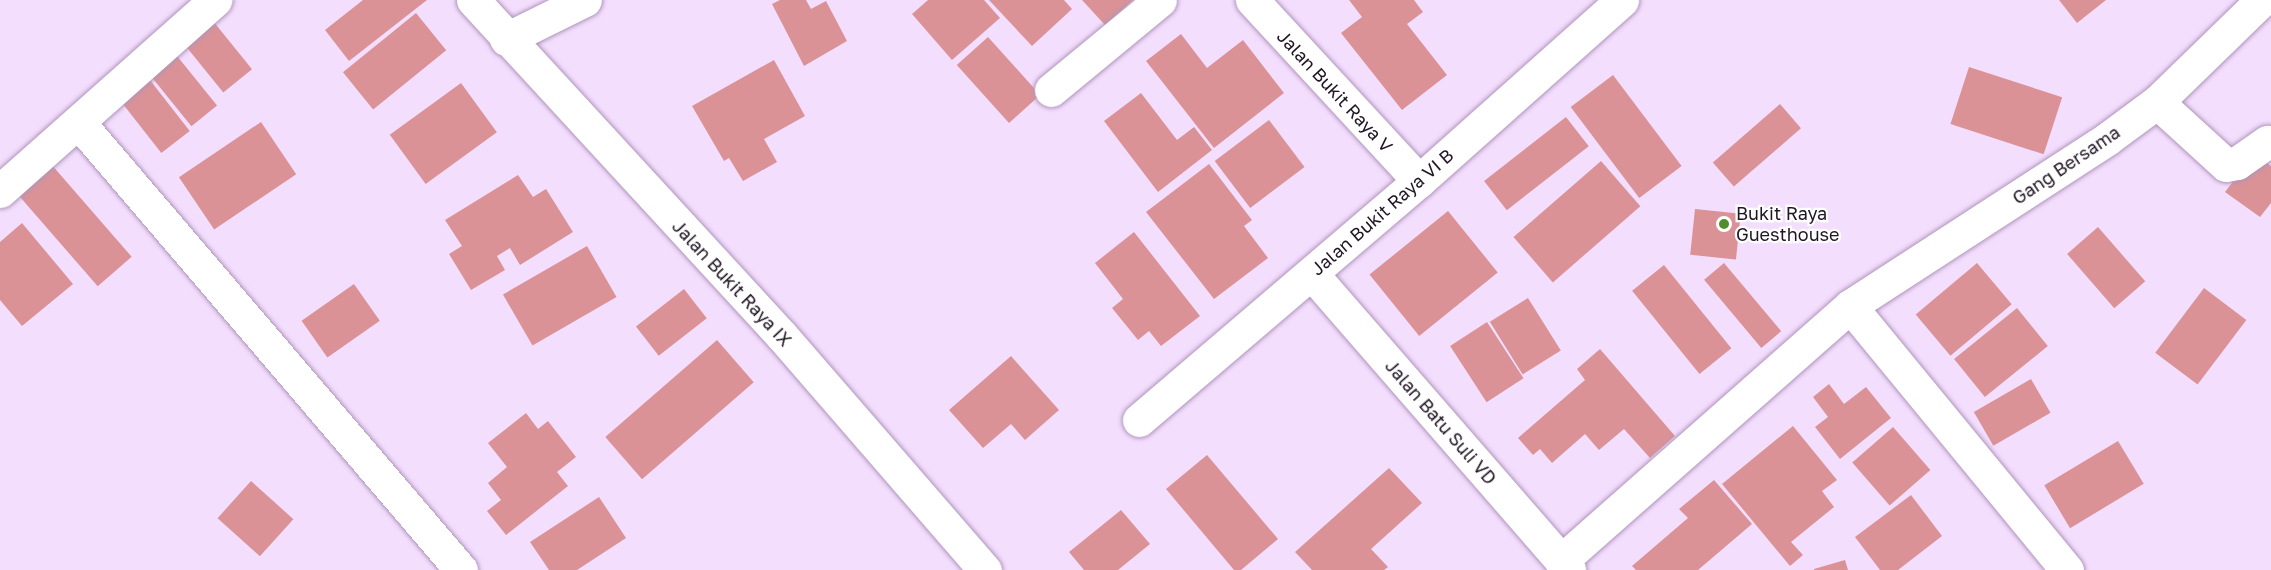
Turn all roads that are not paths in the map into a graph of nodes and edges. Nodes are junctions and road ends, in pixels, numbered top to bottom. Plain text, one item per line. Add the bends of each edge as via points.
1 (215, 0) edge
2 (473, 0) edge
3 (585, 0) edge
4 (1160, 0) edge
5 (1252, 0) edge
6 (1622, 0) edge
7 (2262, 0) edge
8 (506, 39) junction
9 (1051, 90) dead end
10 (2157, 102) junction
11 (79, 123) junction
12 (2267, 142) dead end
13 (1419, 181) junction
14 (0, 191) edge
15 (1312, 274) junction
16 (1850, 306) junction
17 (1139, 420) dead end
18 (1565, 566) edge
19 (462, 570) edge
20 (985, 570) edge
21 (2067, 570) edge

1 - 11 street
2 - 8 street, Jalan Bukit Raya IX
3 - 8 street
4 - 9 street
5 - 13 street, Jalan Bukit Raya V
6 - 13 street, Jalan Bukit Raya VI B
7 - 10 street, Gang Bersama
8 - 20 street, Jalan Bukit Raya IX via 782,336
10 - 12 street via 2226,165 2237,163
10 - 16 street, Gang Bersama via 2107,139
11 - 14 street
11 - 19 street
13 - 15 street, Jalan Bukit Raya VI B
15 - 17 street, Jalan Bukit Raya VI B
15 - 18 street, Jalan Batu Suli VD
16 - 18 street, Gang Bersama
16 - 21 street

